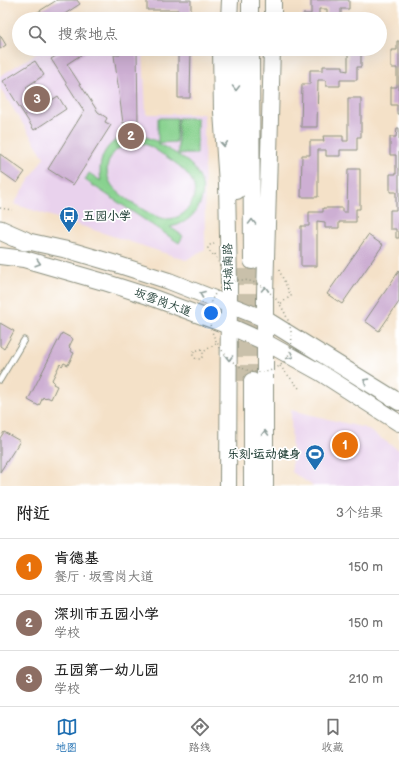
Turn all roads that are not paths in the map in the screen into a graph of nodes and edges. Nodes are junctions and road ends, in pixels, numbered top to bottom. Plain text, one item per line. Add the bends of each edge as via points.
1 (220, 0) edge
2 (230, 0) edge
3 (236, 0) edge
4 (250, 0) edge
5 (261, 0) edge
6 (273, 0) edge
7 (220, 12) edge
8 (229, 12) edge
9 (236, 12) edge
10 (250, 12) edge
11 (261, 12) edge
12 (273, 12) edge
13 (221, 56) edge
14 (226, 56) edge
15 (236, 56) edge
16 (251, 56) edge
17 (261, 56) edge
18 (272, 56) edge
19 (222, 112) junction
20 (268, 186) junction
21 (0, 230) edge
22 (0, 235) edge
23 (25, 241) junction
24 (0, 256) edge
25 (229, 305) junction
26 (265, 320) junction
27 (229, 326) junction
28 (24, 340) dead end
29 (265, 342) junction
30 (0, 380) edge
31 (399, 402) edge
32 (399, 423) edge
33 (228, 486) edge
34 (239, 486) edge
35 (252, 486) edge
36 (265, 486) edge

1 - 7 main road
2 - 8 main road
3 - 9 main road
4 - 10 main road
5 - 11 main road
6 - 12 main road
13 - 19 main road, 环城南路
14 - 19 main road
15 -> 16 main road, 环城南路 via 245,262
17 - 20 main road via 261,117
18 - 20 main road
19 -> 25 main road, 环城南路 via 227,184
26 -> 20 main road
21 - 23 highway
22 - 23 main road, 坂雪岗大道
25 -> 23 main road, 坂雪岗大道 via 116,264
24 -> 27 main road, 坂雪岗大道 via 24,259 111,284
25 - 26 main road, 坂雪岗大道
25 - 27 main road, 环城南路
26 - 29 main road
31 -> 26 main road, 坂雪岗大道
27 - 29 main road, 坂雪岗大道
27 -> 33 main road, 环城南路
28 - 30 lane
29 -> 32 main road, 坂雪岗大道
36 -> 29 main road
34 - 35 main road via 245,381

